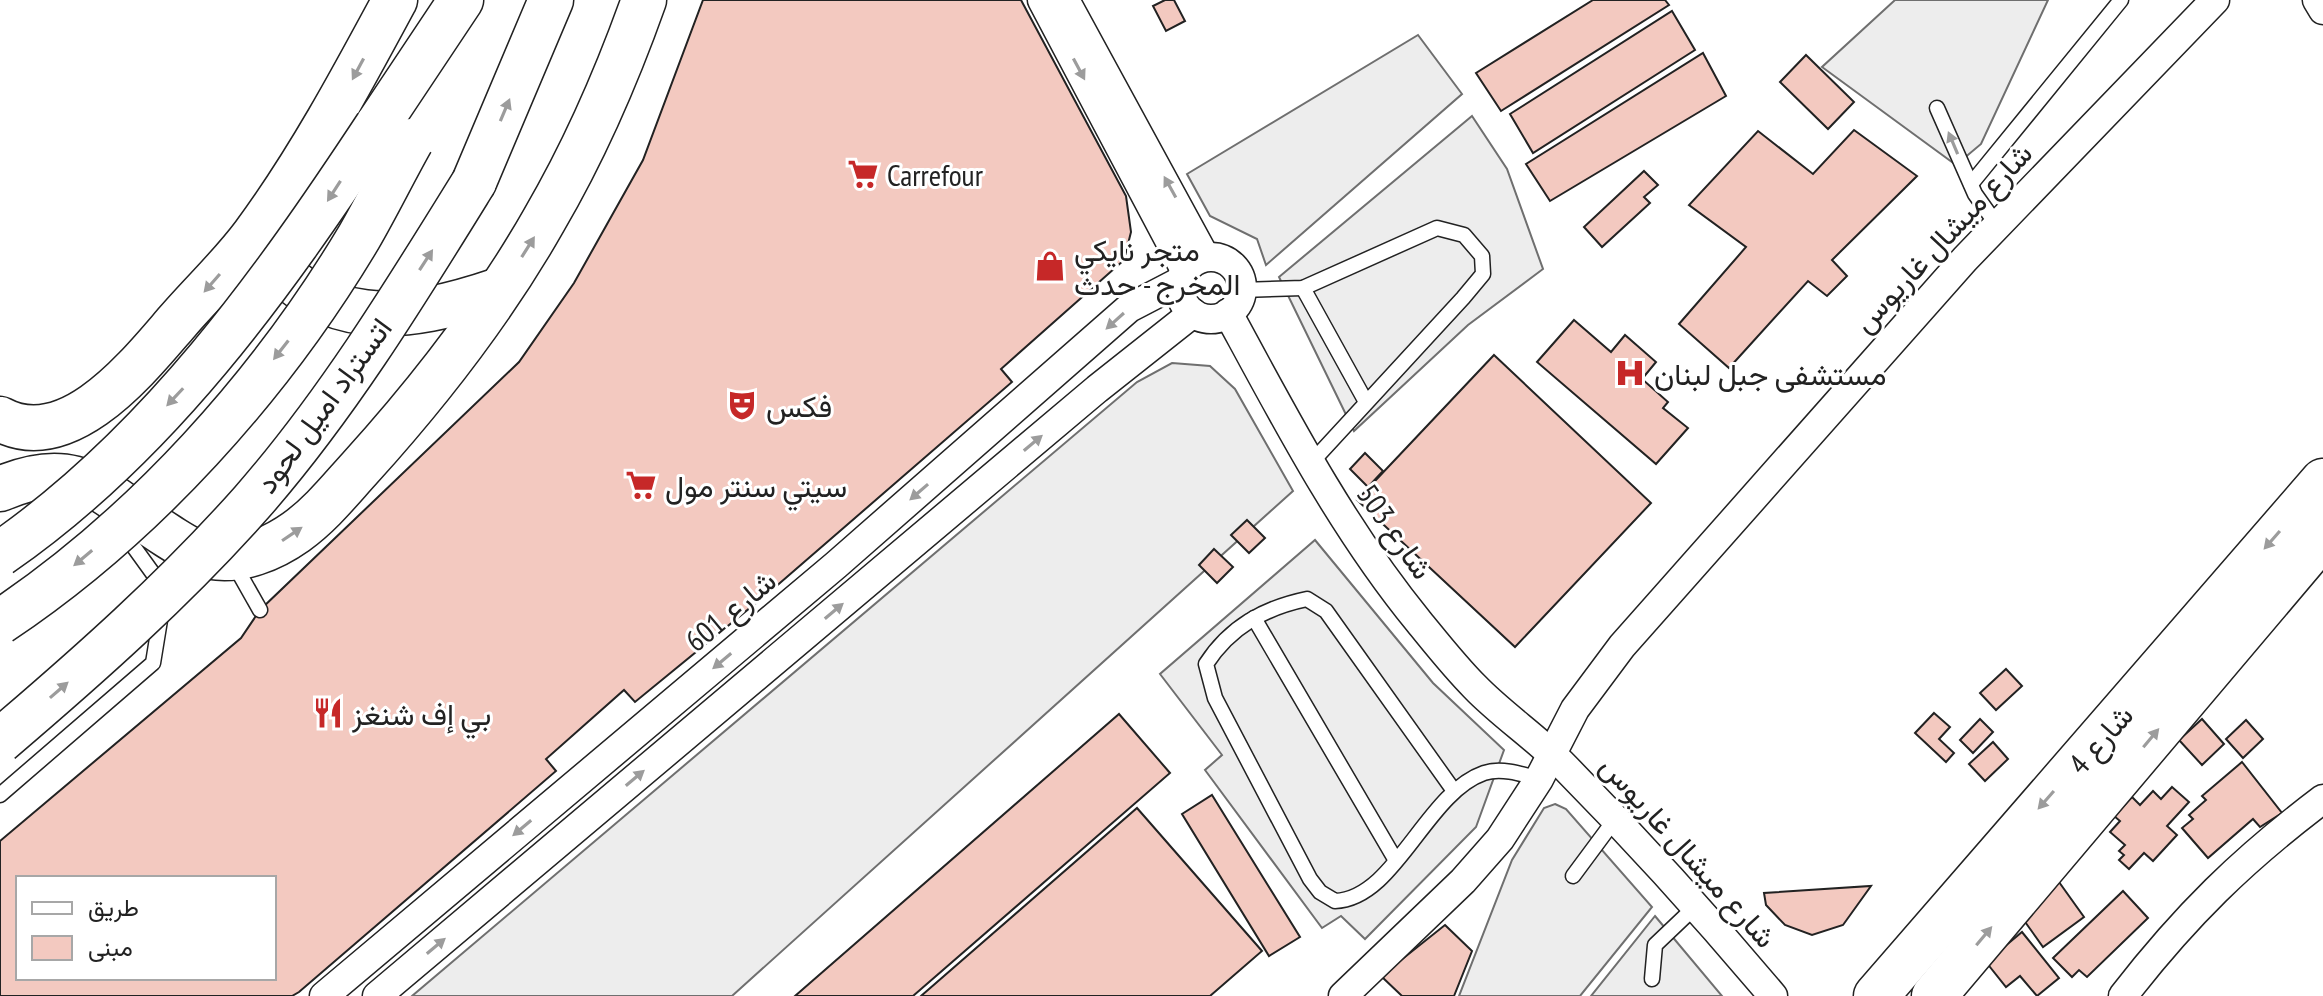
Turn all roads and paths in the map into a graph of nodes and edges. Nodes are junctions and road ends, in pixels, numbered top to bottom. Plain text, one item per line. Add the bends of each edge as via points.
1 (395, 0) edge
2 (551, 0) edge
3 (644, 0) edge
4 (1042, 0) edge
5 (1065, 0) edge
6 (2121, 0) edge
7 (2215, 0) edge
8 (2317, 0) edge
9 (460, 4) edge
10 (2323, 10) edge
11 (1937, 108) dead end
12 (1971, 184) junction
13 (1997, 225) junction
14 (253, 236) junction
15 (1191, 269) junction
16 (1303, 288) junction
17 (499, 290) junction
18 (1234, 302) junction
19 (1193, 313) junction
20 (1366, 402) junction
21 (0, 419) edge
22 (42, 429) junction
23 (1310, 464) junction
24 (46, 473) junction
25 (2323, 481) edge
26 (0, 489) edge
27 (91, 504) dead end
28 (113, 519) dead end
29 (2323, 536) edge
30 (0, 554) edge
31 (230, 557) junction
32 (260, 610) dead end
33 (1254, 618) junction
34 (0, 622) edge
35 (0, 741) edge
36 (1545, 766) junction
37 (1454, 791) junction
38 (0, 795) edge
39 (2323, 799) edge
40 (1616, 818) junction
41 (1395, 859) junction
42 (1573, 876) dead end
43 (1697, 905) junction
44 (1652, 979) dead end
45 (324, 996) edge
46 (377, 996) edge
47 (1343, 996) edge
48 (1773, 996) edge
49 (1876, 996) edge
50 (1934, 996) edge
51 (2123, 996) edge

1 -> 14 highway via 339,103
35 -> 2 highway, اتستراد اميل لحود, bridge via 96,659 219,538 329,403 474,182
17 -> 3 highway via 545,220 603,109
4 -> 15 street
15 -> 5 street
6 - 12 lane
7 - 13 street, شارع ميشال غاريوس
8 - 10 street
9 -> 30 highway, bridge via 299,243 206,363 85,486
9 -> 34 highway, bridge via 411,141 358,238 301,323 214,432 102,543
12 -> 11 lane
12 - 13 lane
13 - 36 street, شارع ميشال غاريوس via 1622,646 1575,709
14 - 17 highway via 297,288 359,313 447,308
14 -> 22 highway via 131,375 87,409
15 - 18 street via 1228,262 1237,271
15 - 19 street via 1180,293
15 -> 45 street, شارع 601 via 1129,308
16 - 18 lane
16 - 20 lane
16 - 20 lane via 1437,228 1464,235 1482,256 1483,274
31 -> 17 highway via 272,547 316,516 400,423
18 - 19 street via 1216,318
18 - 23 street, شارع 503
46 -> 19 street
20 - 23 lane
21 - 22 highway via 22,429
22 - 24 highway
23 - 36 street, شارع 503 via 1376,567
24 - 26 highway
24 - 27 lane
24 - 31 highway via 68,475 97,488 192,551
25 -> 49 highway, شارع 4
28 - 38 lane via 165,589 153,663
50 -> 29 highway, شارع 4
31 - 32 lane
33 - 37 lane via 1274,606 1307,599 1326,611
33 - 41 lane
33 - 41 lane via 1222,639 1206,664 1215,698 1310,879 1328,898 1344,900 1374,884
36 - 37 lane via 1484,773
36 - 40 street, شارع ميشال غاريوس
36 - 47 street, شارع ميشال غاريوس via 1485,858
37 - 41 lane
39 - 51 street via 2249,857 2173,931
40 - 42 lane
40 - 43 street, شارع ميشال غاريوس
43 - 44 lane via 1655,945
43 - 48 street, شارع ميشال غاريوس

